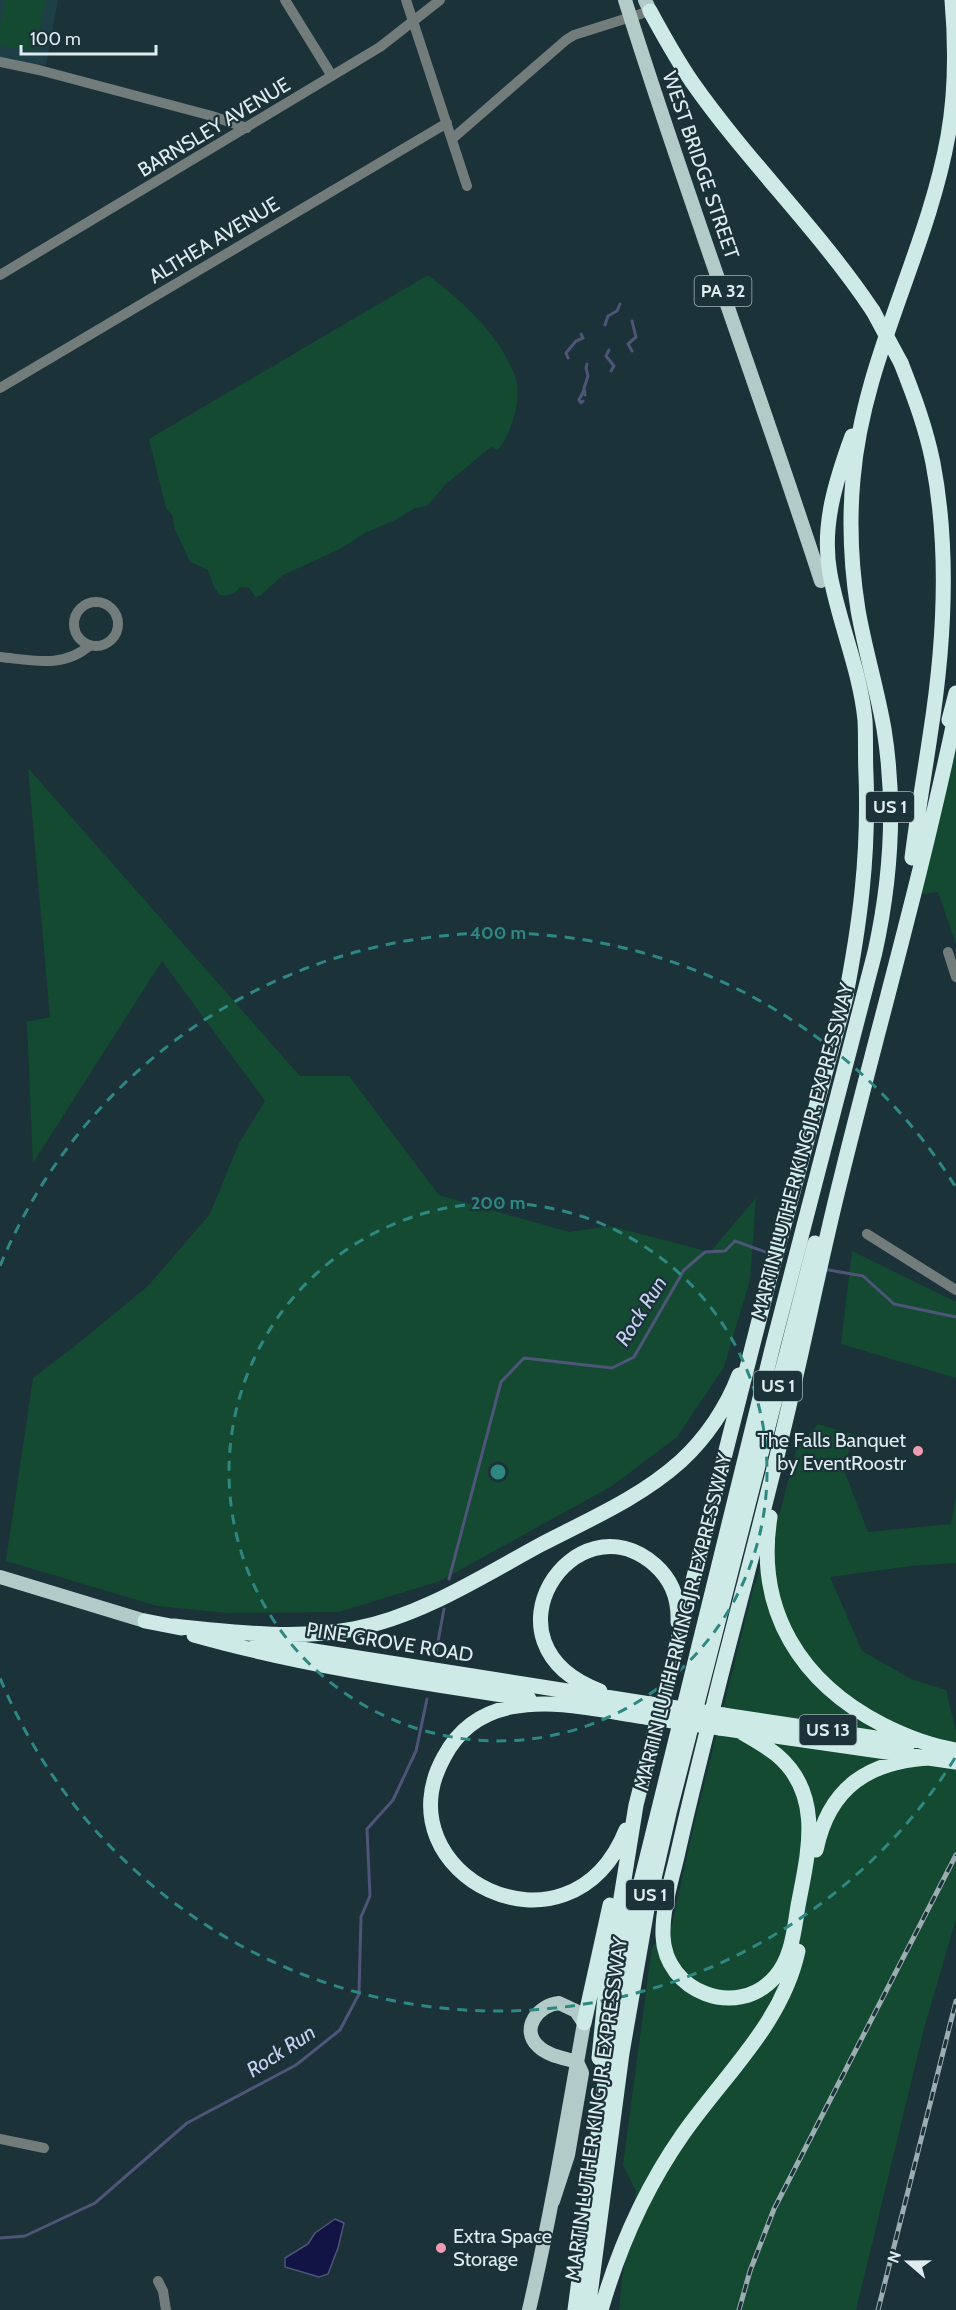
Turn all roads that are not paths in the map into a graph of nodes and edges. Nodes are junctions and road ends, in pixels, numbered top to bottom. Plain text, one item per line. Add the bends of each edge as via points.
1 (285, 0) edge
2 (406, 0) edge
3 (440, 0) edge
4 (625, 0) edge
5 (952, 0) edge
6 (648, 6) edge
7 (631, 18) junction
8 (414, 22) junction
9 (0, 62) edge
10 (332, 76) junction
11 (447, 123) junction
12 (247, 128) junction
13 (452, 139) junction
14 (467, 186) dead end
15 (0, 275) edge
16 (877, 365) junction
17 (0, 388) edge
18 (821, 581) joint
19 (90, 645) junction
20 (0, 657) edge
21 (956, 693) edge
22 (956, 712) edge
23 (866, 774) junction
24 (912, 858) junction
25 (948, 952) dead end
26 (956, 977) edge
27 (867, 1234) dead end
28 (801, 1246) junction
29 (797, 1283) junction
30 (956, 1290) edge
31 (761, 1319) junction
32 (786, 1422) junction
33 (0, 1577) edge
34 (145, 1621) junction
35 (173, 1626) junction
36 (677, 1644) junction
37 (629, 1700) junction
38 (553, 1703) junction
39 (648, 1710) junction
40 (721, 1721) junction
41 (741, 1732) junction
42 (956, 1750) edge
43 (932, 1752) junction
44 (956, 1762) edge
45 (636, 1805) junction
46 (628, 1848) junction
47 (584, 2023) junction
48 (577, 2062) junction
49 (0, 2139) edge
50 (44, 2148) dead end
51 (593, 2175) junction
52 (158, 2281) dead end
53 (166, 2310) edge
54 (529, 2310) edge
55 (575, 2310) edge
56 (588, 2310) edge
57 (601, 2310) edge

1 - 10 street
2 - 8 street
3 - 8 street, BARNSLEY AVENUE
4 - 7 main road, WEST BRIDGE STREET / PA 32
5 - 16 highway, MARTIN LUTHER KING JR. EXPRESSWAY / US 1 via 956,69 948,136 931,203
6 - 7 street
6 - 24 highway, bridge via 708,103 873,311 901,363 921,415 933,464 943,571 934,704
7 - 13 street via 566,40
7 - 18 main road, WEST BRIDGE STREET / PA 32
8 - 10 street, BARNSLEY AVENUE
8 - 11 street
9 - 12 street
10 - 12 street, BARNSLEY AVENUE
11 - 13 street
11 - 17 street, ALTHEA AVENUE
12 - 15 street, BARNSLEY AVENUE
13 - 14 street
16 - 23 highway via 837,479 827,540 830,573 865,719
16 - 28 highway, MARTIN LUTHER KING JR. EXPRESSWAY / US 1 via 856,452 851,543 859,612 887,750 887,884 875,952
18 - 23 highway via 848,672
19 - 19 street via 79,639 74,618 83,606 98,602 113,610 118,625 107,643
19 - 20 street via 61,660
21 - 24 highway, MARTIN LUTHER KING JR. EXPRESSWAY / US 1
22 - 28 highway via 939,792
23 - 28 highway via 866,869 856,942 807,1184
24 - 28 highway, MARTIN LUTHER KING JR. EXPRESSWAY / US 1 via 857,1086
25 - 26 street
27 - 30 street
28 - 29 highway
28 - 29 highway
28 - 31 highway via 771,1273
29 - 32 highway
29 - 51 highway, MARTIN LUTHER KING JR. EXPRESSWAY / US 1 via 635,1906
29 - 56 highway, MARTIN LUTHER KING JR. EXPRESSWAY / US 1 via 647,1909 622,2053
31 - 35 highway via 725,1405 682,1460 631,1497 424,1607 375,1624 317,1634 256,1634
31 - 36 highway
32 - 41 highway via 697,1772 663,1925 665,1951 676,1974 696,1990 720,1998 737,1998 759,1990 785,1963 810,1837 807,1804 793,1772 777,1755
32 - 43 highway via 767,1549 771,1592 787,1636 813,1673 845,1703
33 - 34 main road, PINE GROVE ROAD
34 - 35 highway, PINE GROVE ROAD
34 - 38 highway, PINE GROVE ROAD via 298,1661
35 - 37 highway, PINE GROVE ROAD via 362,1660
36 - 37 highway via 678,1607 674,1590 665,1575 646,1558 620,1549 592,1550 568,1562 555,1576 541,1615 542,1635 553,1659 576,1680
36 - 45 highway
37 - 39 highway, US 13
38 - 39 highway, US 13
38 - 45 highway via 510,1707 488,1714 469,1725 448,1749 435,1777 432,1809 440,1842 453,1863 478,1885 507,1898 530,1900 564,1894 585,1883 607,1862
39 - 40 highway, US 13, bridge
40 - 41 highway, US 13
40 - 43 highway, US 13
41 - 43 highway, US 13
42 - 43 highway, US 13
43 - 44 highway, US 13
43 - 57 highway via 865,1774 828,1811 816,1848 796,1959 782,1998 767,2025 662,2166 627,2234
45 - 46 highway
46 - 47 highway via 617,1875
46 - 51 highway via 602,2022
47 - 48 main road
47 - 48 main road via 576,2011 559,2003 541,2009 532,2023 532,2036 538,2047
48 - 54 main road
49 - 50 street
51 - 55 highway, MARTIN LUTHER KING JR. EXPRESSWAY / US 1
52 - 53 street

